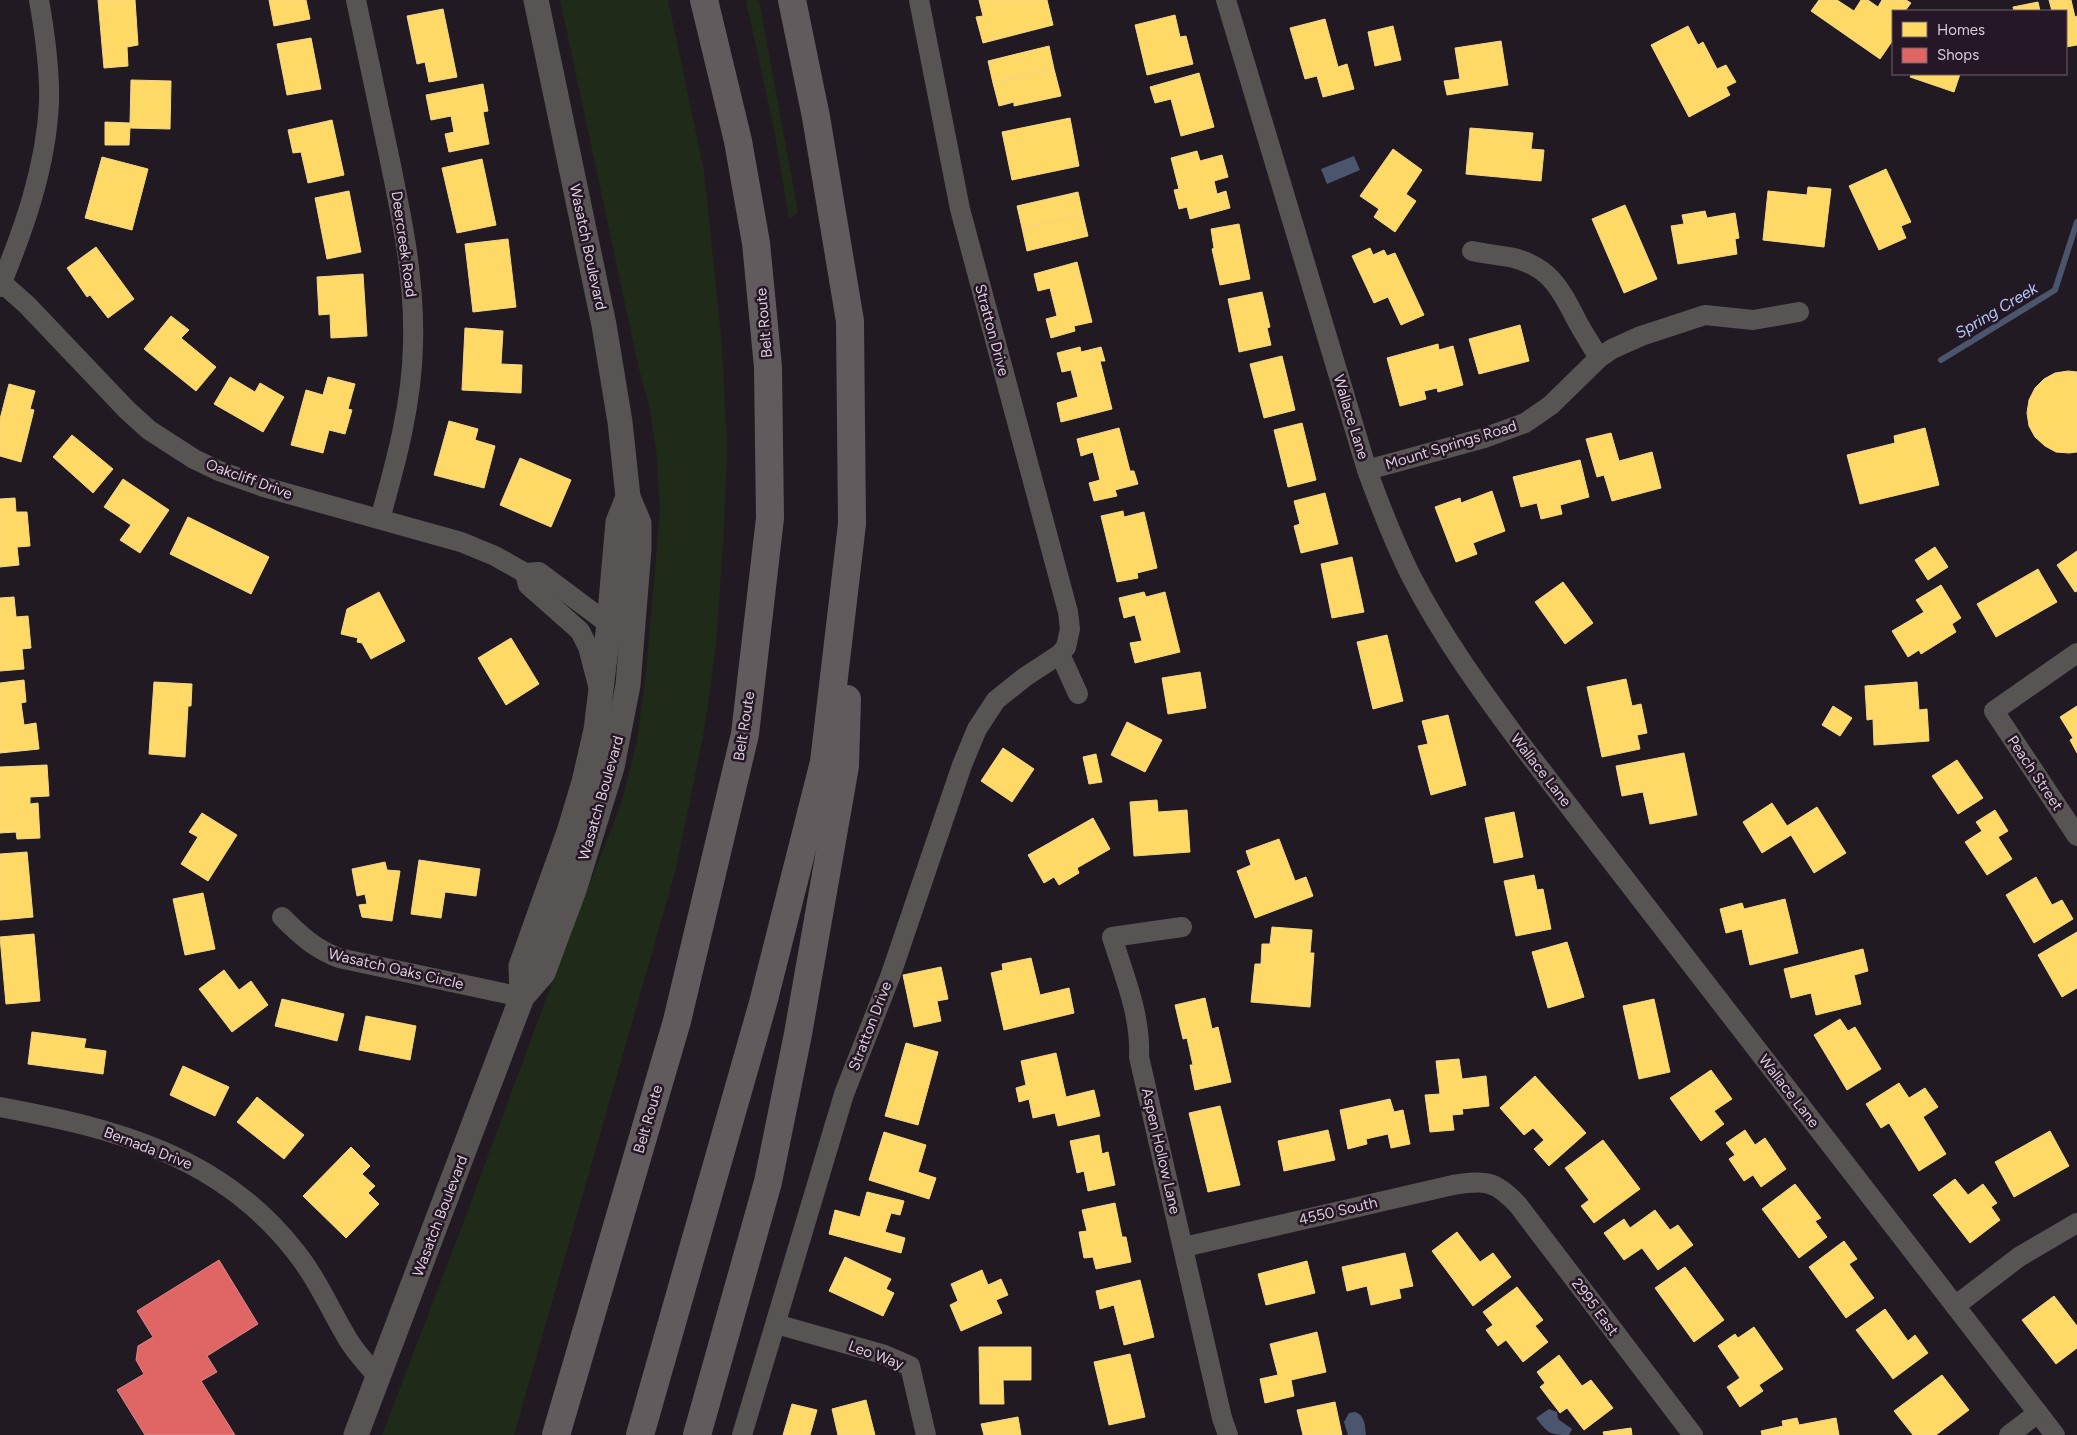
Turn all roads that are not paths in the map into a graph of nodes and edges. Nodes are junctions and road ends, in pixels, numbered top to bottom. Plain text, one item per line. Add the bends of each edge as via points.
1 (39, 0) edge
2 (356, 0) edge
3 (536, 0) edge
4 (704, 0) edge
5 (792, 0) edge
6 (919, 0) edge
7 (1226, 0) edge
8 (1472, 251) dead end
9 (1, 283) edge
10 (1799, 312) dead end
11 (1599, 358) junction
12 (1367, 470) junction
13 (628, 497) junction
14 (380, 519) junction
15 (852, 524) junction
16 (525, 573) junction
17 (610, 624) junction
18 (631, 642) junction
19 (2077, 653) edge
20 (1060, 654) junction
21 (1078, 694) dead end
22 (601, 695) junction
23 (2077, 836) edge
24 (282, 917) dead end
25 (1182, 927) dead end
26 (522, 997) junction
27 (0, 1107) edge
28 (1492, 1183) joint
29 (2077, 1223) edge
30 (1184, 1246) junction
31 (1955, 1306) junction
32 (776, 1324) junction
33 (378, 1377) junction
34 (2038, 1413) junction
35 (356, 1435) edge
36 (556, 1435) edge
37 (640, 1435) edge
38 (697, 1435) edge
39 (742, 1435) edge
40 (926, 1435) edge
41 (1228, 1435) edge
42 (1693, 1435) edge
43 (2009, 1435) edge
44 (2055, 1435) edge

1 - 9 street via 49,72 46,134 30,205
2 - 14 street, Deercreek Road via 405,234 412,295 413,345 408,399
3 - 13 street, Wasatch Boulevard via 604,325
4 - 36 highway, Belt Route via 738,141 756,243 768,367 770,518 745,734 677,1021
5 - 15 highway via 816,116 850,321
6 - 20 street, Stratton Drive via 960,209 1068,612 1070,638
7 - 12 street, Wallace Lane
8 - 11 street via 1514,258 1542,272 1565,296
9 - 14 street, Oakcliff Drive via 27,305 110,395 171,445 194,459 241,479
10 - 11 street, Mount Springs Road via 1753,320 1713,314 1697,316 1626,342
11 - 12 street, Mount Springs Road via 1551,405 1525,423 1484,438
12 - 31 street, Wallace Lane via 1411,576 1474,680
13 - 17 street, Wasatch Boulevard via 618,522
13 - 18 street, Wasatch Boulevard via 639,523
14 - 16 street, Oakcliff Drive via 478,548
15 - 37 highway via 824,762 763,1003
15 - 38 highway via 846,766 768,1182
16 - 17 street, Oakcliff Drive via 539,572
16 - 22 street via 528,585 580,631 588,647
17 - 18 street, Oakcliff Drive
17 - 22 street, Wasatch Boulevard
18 - 26 street, Wasatch Boulevard via 621,726 603,800 543,973
19 - 23 street, Peach Street via 1994,711
20 - 21 street
20 - 32 street, Stratton Drive via 996,700 977,728 890,977 844,1094
22 - 26 street, Wasatch Boulevard via 582,790 521,966
24 - 26 street, Wasatch Oaks Circle via 316,948 339,958
25 - 30 street, Aspen Hollow Lane via 1112,937 1134,1004 1140,1057
26 - 33 street, Wasatch Boulevard
27 - 33 street, Bernada Drive via 50,1116 126,1137 186,1160 227,1186 264,1217 296,1251 346,1337
28 - 30 street, 4550 South via 1476,1181 1453,1185
28 - 42 street, 2995 East via 1518,1205
29 - 31 street via 2019,1257
30 - 41 street, Aspen Hollow Lane
31 - 34 street, Wallace Lane
32 - 39 street, Stratton Drive
32 - 40 street, Leo Way via 882,1354 910,1366
33 - 35 street, Wasatch Boulevard
34 - 43 street
34 - 44 street, Wallace Lane

